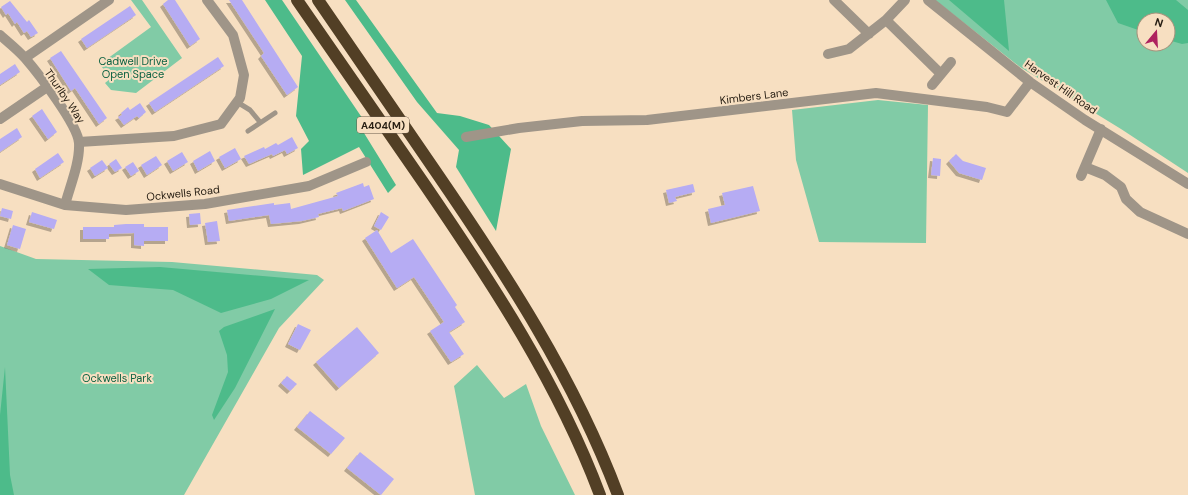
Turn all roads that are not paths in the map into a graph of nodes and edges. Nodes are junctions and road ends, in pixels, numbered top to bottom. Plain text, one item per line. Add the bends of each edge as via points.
1 (109, 0) edge
2 (207, 0) edge
3 (297, 0) edge
4 (318, 0) edge
5 (834, 0) edge
6 (905, 0) edge
7 (928, 0) edge
8 (886, 20) junction
9 (869, 34) junction
10 (0, 35) edge
11 (828, 54) dead end
12 (25, 58) junction
13 (952, 62) dead end
14 (941, 74) junction
15 (1030, 82) junction
16 (932, 85) dead end
17 (47, 87) junction
18 (237, 102) junction
19 (275, 114) dead end
20 (0, 119) edge
21 (260, 122) junction
22 (1101, 129) junction
23 (248, 131) dead end
24 (466, 137) dead end
25 (79, 142) junction
26 (366, 162) dead end
27 (0, 184) edge
28 (1188, 184) edge
29 (65, 205) junction
30 (1188, 234) edge
31 (600, 495) edge
32 (618, 495) edge

1 - 12 street
2 - 18 street via 233,35 244,75
3 - 31 highway, A404(M) via 510,313 558,401
4 - 32 highway, A404(M) via 470,222 529,314 582,410
5 - 9 street
6 - 8 street
7 - 15 street, Harvest Hill Road
8 - 9 street
8 - 14 street
9 - 11 street via 849,49
10 - 12 street, Thurlby Way
12 - 17 street, Thurlby Way
13 - 14 street
14 - 16 street
15 - 22 street, Harvest Hill Road
15 - 24 street, Kimbers Lane via 1007,112 987,107 876,93 647,120 582,121
17 - 20 street
17 - 25 street, Thurlby Way via 70,121
18 - 21 lane via 250,110
18 - 25 street via 221,124 174,136
19 - 21 lane
21 - 23 lane
22 - 28 street, Harvest Hill Road
22 - 30 street via 1083,171 1105,176 1121,187 1126,199 1140,212
25 - 29 street, Thurlby Way via 78,160
26 - 29 street, Ockwells Road via 309,186 205,204 126,210
27 - 29 street, Ockwells Road

